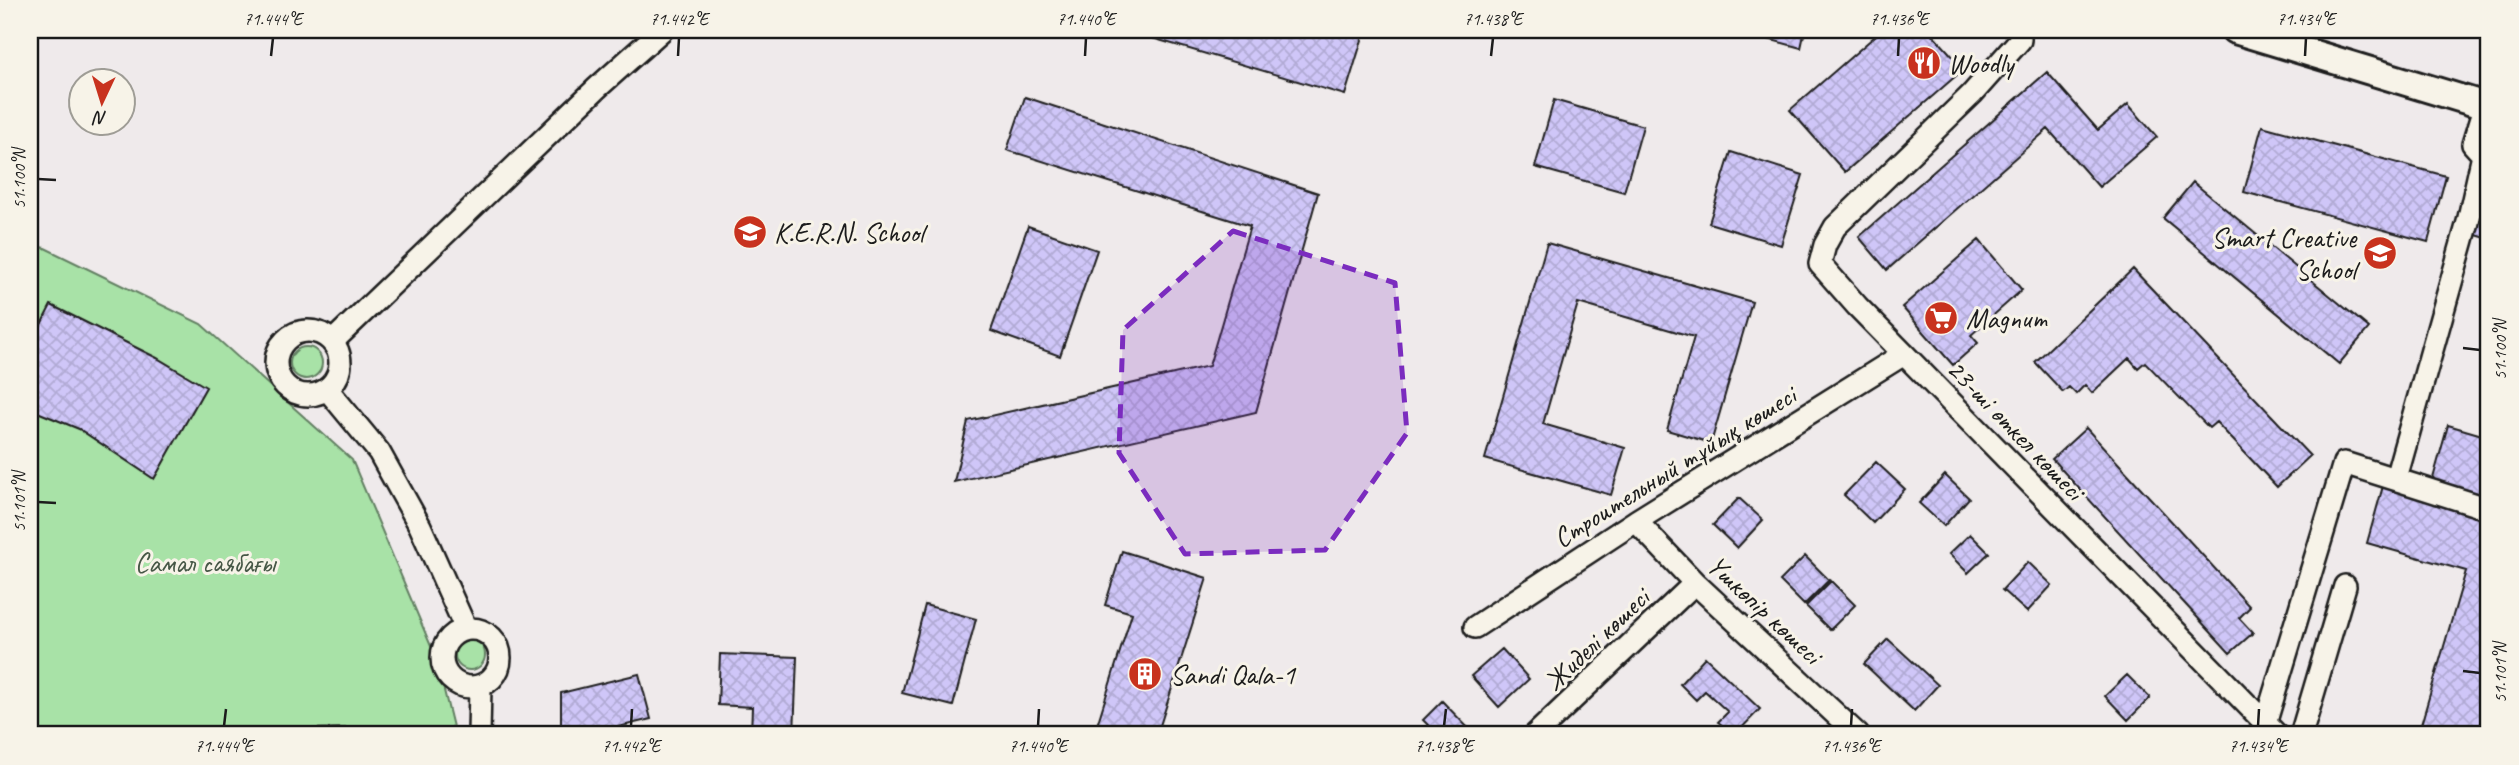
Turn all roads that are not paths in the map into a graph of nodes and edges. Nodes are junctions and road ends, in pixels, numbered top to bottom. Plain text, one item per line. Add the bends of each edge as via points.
1 (662, 30) edge
2 (2020, 30) edge
3 (2235, 30) edge
4 (2487, 106) edge
5 (332, 342) junction
6 (1904, 355) junction
7 (327, 388) junction
8 (2396, 478) junction
9 (2489, 509) edge
10 (1636, 521) junction
11 (1695, 583) junction
12 (2345, 586) dead end
13 (1475, 627) dead end
14 (466, 628) junction
15 (480, 686) junction
16 (2271, 729) edge
17 (479, 735) edge
18 (1535, 735) edge
19 (1858, 735) edge
20 (2301, 735) edge

1 - 5 street
2 - 6 street, 23-ші өткел көшесі via 2020,40 1972,94 1835,227 1825,245 1820,264
3 - 4 street
4 - 8 street via 2473,144 2483,155 2468,222
5 - 7 street via 340,363
5 - 7 street via 312,331 291,335 277,352 275,364 283,384 292,391 313,395
6 - 10 street, Строительный тұйық көшесі
6 - 16 street, 23-ші өткел көшесі
7 - 14 street via 379,452 420,526
8 - 9 street
8 - 16 street via 2344,463
10 - 11 street, Үшкөпір көшесі
10 - 13 street, Строительный тұйық көшесі
11 - 18 street, Жиделі көшесі
11 - 19 street, Үшкөпір көшесі
12 - 20 street
14 - 15 street via 480,629 500,651 500,665
14 - 15 street via 451,636 442,649 442,665 450,679 464,687
15 - 17 street

